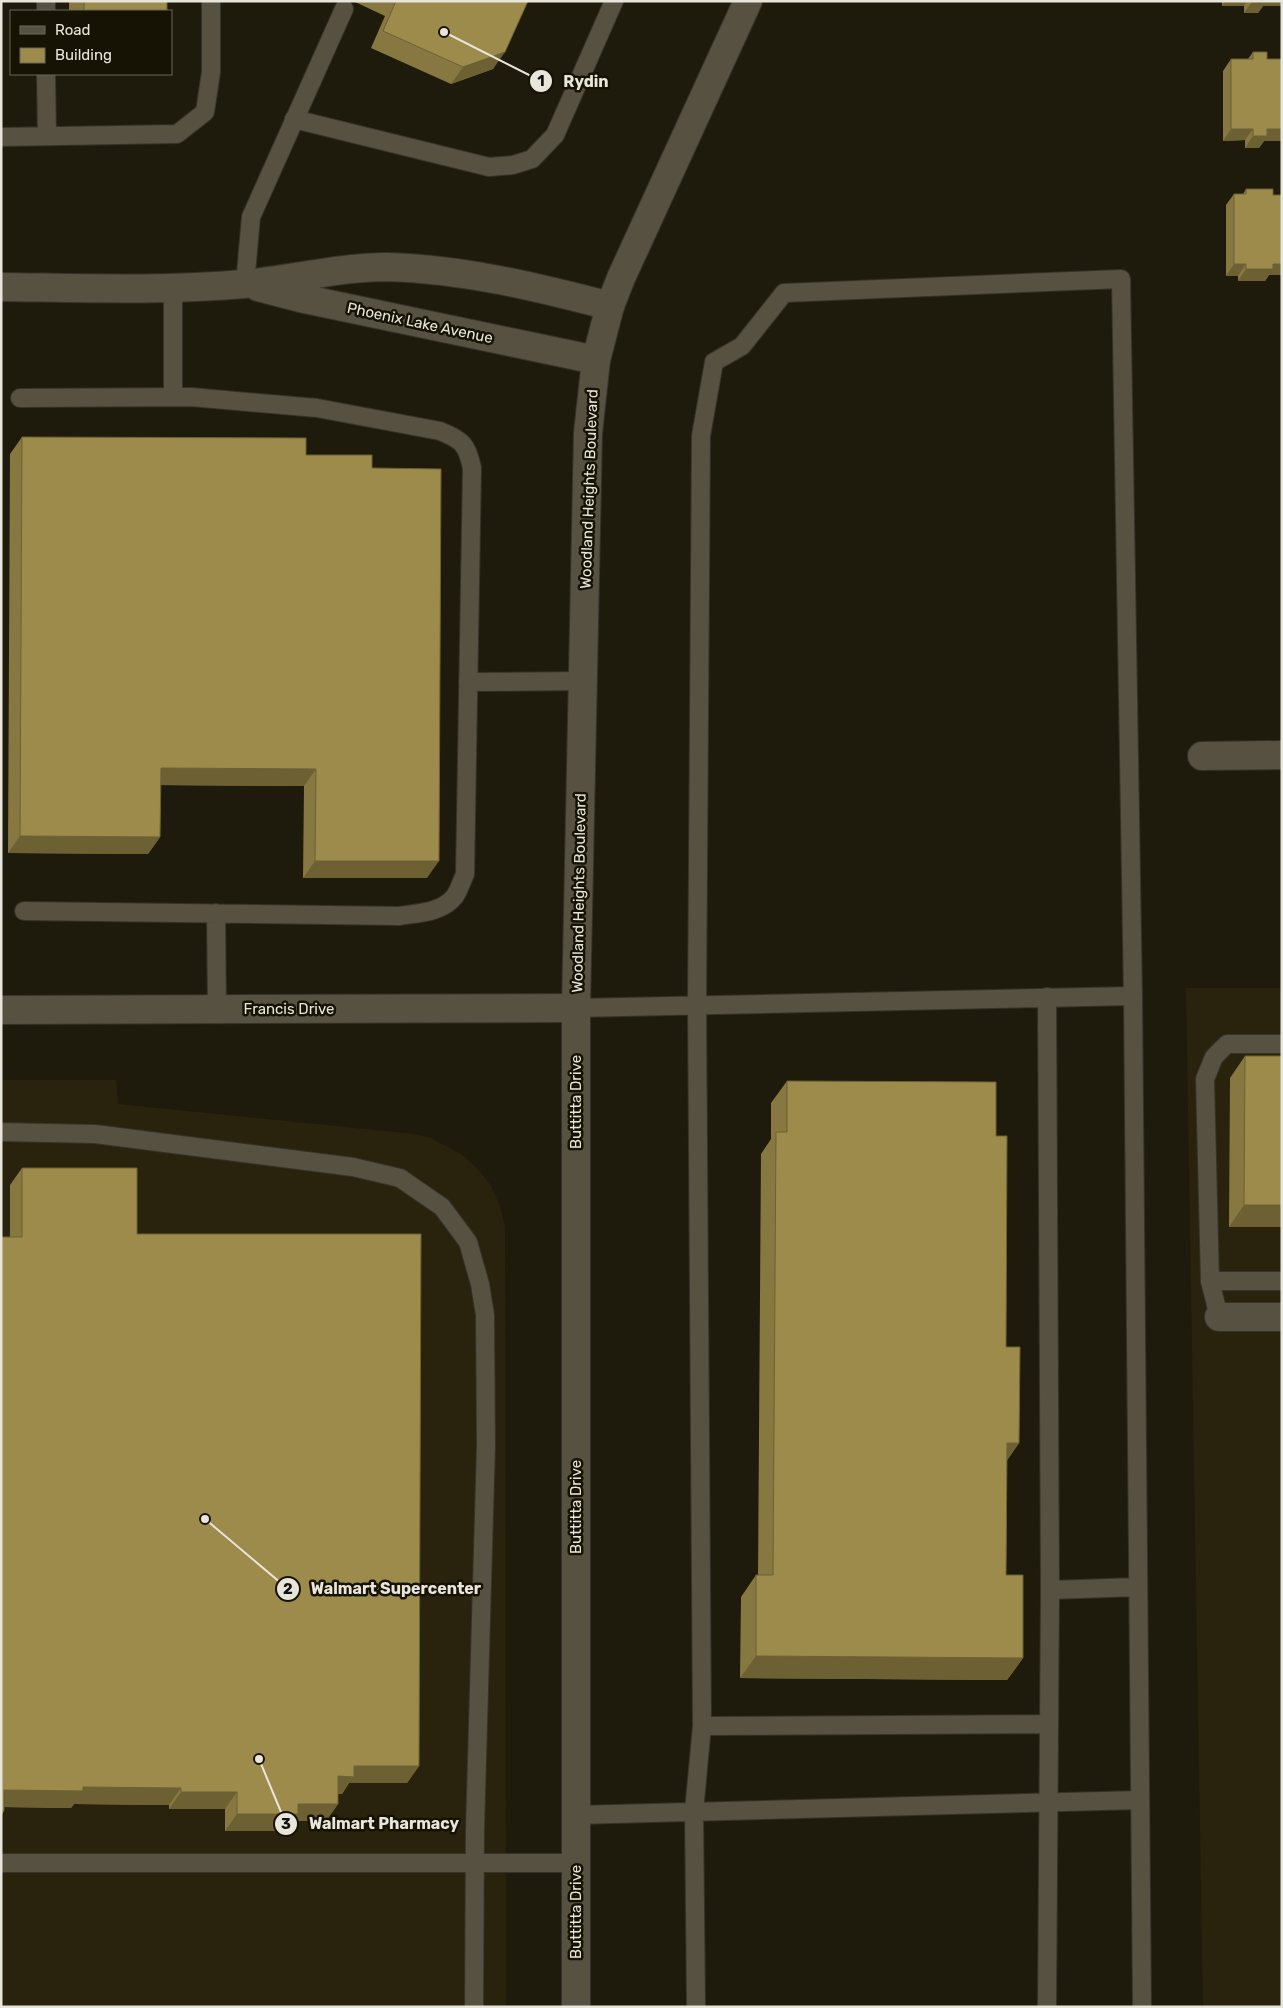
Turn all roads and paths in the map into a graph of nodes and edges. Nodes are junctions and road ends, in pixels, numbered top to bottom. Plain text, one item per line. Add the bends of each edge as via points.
1 (211, 1) edge
2 (614, 1) edge
3 (748, 1) edge
4 (344, 9) dead end
5 (46, 75) edge
6 (294, 119) junction
7 (46, 136) junction
8 (1, 137) edge
9 (245, 284) junction
10 (1, 287) edge
11 (173, 288) junction
12 (610, 306) junction
13 (596, 360) junction
14 (20, 398) dead end
15 (173, 398) junction
16 (468, 682) junction
17 (582, 682) junction
18 (1282, 755) edge
19 (1202, 756) dead end
20 (24, 911) dead end
21 (216, 914) junction
22 (1133, 996) junction
23 (1048, 997) junction
24 (697, 1005) junction
25 (576, 1008) junction
26 (217, 1009) junction
27 (1, 1010) edge
28 (1282, 1044) edge
29 (1, 1132) edge
30 (1210, 1281) junction
31 (1282, 1281) edge
32 (1219, 1317) joint
33 (1282, 1317) edge
34 (1138, 1587) junction
35 (1050, 1590) junction
36 (1049, 1724) junction
37 (702, 1726) junction
38 (1140, 1800) junction
39 (1048, 1802) junction
40 (694, 1810) junction
41 (576, 1814) junction
42 (474, 1862) junction
43 (1, 1863) edge
44 (576, 1863) junction
45 (474, 2007) edge
46 (576, 2007) edge
47 (696, 2007) edge
48 (1047, 2007) edge
49 (1142, 2007) edge

1 - 7 lane via 211,72 205,112 177,134
2 - 6 lane via 555,135 532,159 489,168
3 - 12 street, Woodland Heights Boulevard
4 - 6 lane
5 - 7 lane
6 - 9 lane via 251,218
7 - 8 lane
9 - 11 street, Phoenix Lake Avenue
9 - 12 street, Phoenix Lake Avenue via 385,267 423,269 533,286
9 - 13 street, Phoenix Lake Avenue
10 - 11 street, Phoenix Lake Avenue
11 - 15 lane
12 - 13 street, Woodland Heights Boulevard
13 - 17 street, Woodland Heights Boulevard via 588,433
14 - 15 lane
15 - 16 lane via 317,408 440,431 465,445 472,468
16 - 17 lane
16 - 21 lane via 465,874 455,896 428,912 399,916
17 - 25 street, Woodland Heights Boulevard
18 - 19 street
20 - 21 lane
21 - 26 lane
22 - 23 lane
22 - 24 lane via 1122,279 784,293 742,346 714,362 701,436
22 - 34 lane
23 - 24 lane
23 - 35 lane
24 - 25 lane
24 - 37 lane
25 - 26 street, Francis Drive
25 - 41 street, Buttitta Drive
26 - 27 street, Francis Drive
28 - 30 lane via 1227,1044 1214,1057 1205,1079
29 - 42 lane via 95,1134 353,1167 400,1178 442,1207 468,1242 485,1315 486,1445
30 - 31 lane
30 - 32 lane
32 - 33 street
34 - 35 lane
34 - 38 lane
35 - 36 lane
36 - 37 lane
36 - 39 lane
37 - 40 lane
38 - 39 lane
38 - 49 lane
39 - 40 lane
39 - 48 lane
40 - 41 lane
40 - 47 lane
41 - 44 street, Buttitta Drive
42 - 43 lane
42 - 44 lane
42 - 45 lane
44 - 46 street, Buttitta Drive

